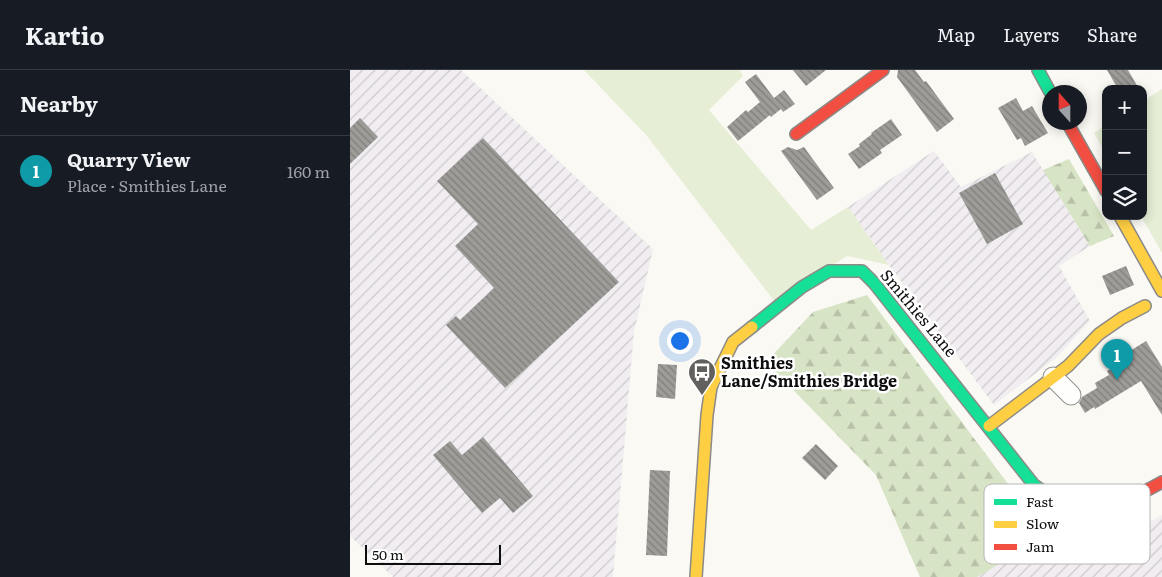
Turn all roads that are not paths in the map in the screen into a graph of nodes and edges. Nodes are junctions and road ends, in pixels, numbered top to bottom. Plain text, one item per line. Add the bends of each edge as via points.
1 (883, 70) edge
2 (1038, 70) edge
3 (1046, 85) edge
4 (1072, 130) edge
5 (796, 134) dead end
6 (1102, 184) edge
7 (1122, 220) edge
8 (1162, 291) edge
9 (1145, 306) dead end
10 (1054, 377) junction
11 (1071, 395) dead end
12 (989, 426) junction
13 (1162, 482) edge
14 (1033, 484) edge
15 (1150, 489) edge
16 (696, 577) edge

1 - 5 street
2 - 3 street
4 - 6 street
7 - 8 street
9 - 10 street via 1099,334
10 - 11 street
10 - 12 street
12 - 14 street, Smithies Lane
12 - 16 street, Smithies Lane via 862,271 829,271 796,292 734,342 719,368 711,387 707,415
13 - 15 street, Smithies Lane

